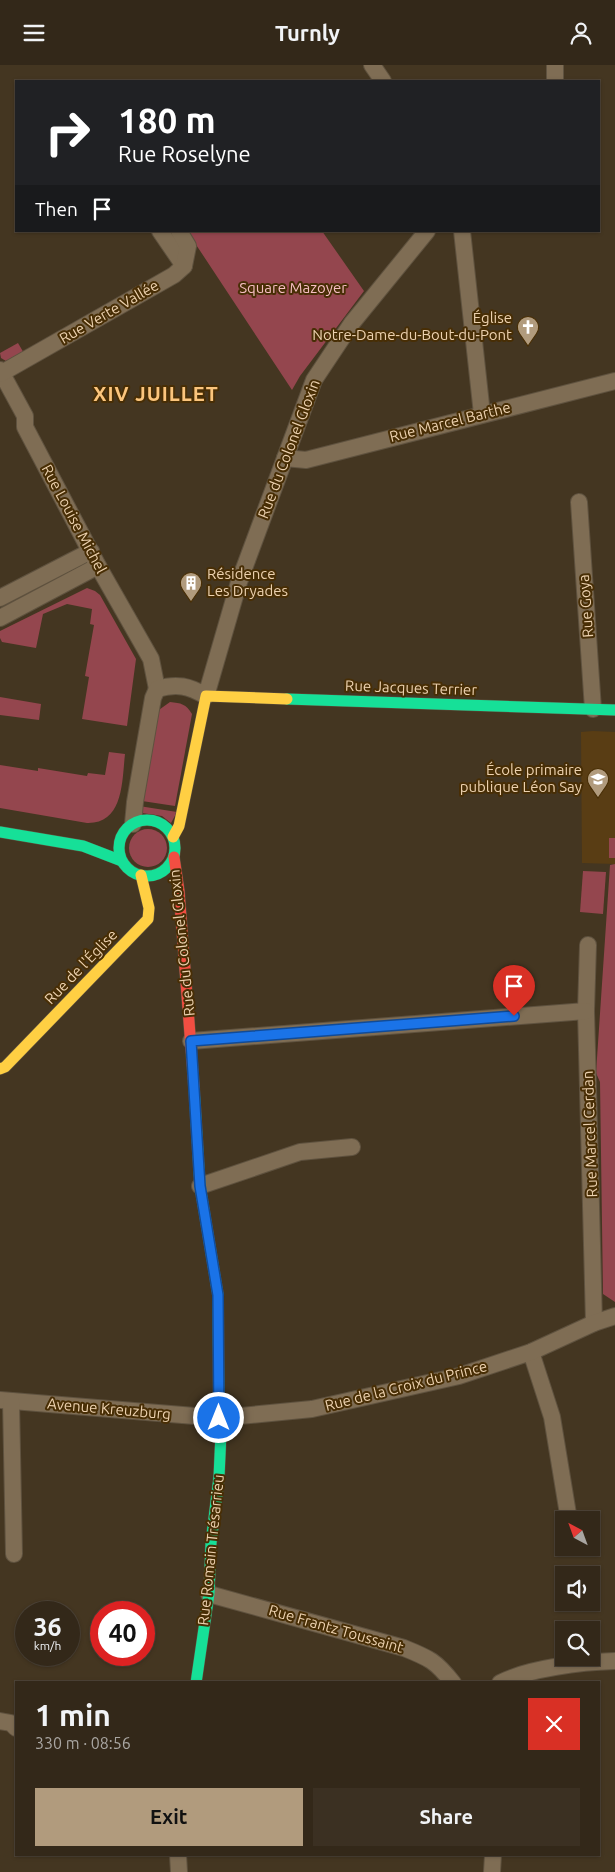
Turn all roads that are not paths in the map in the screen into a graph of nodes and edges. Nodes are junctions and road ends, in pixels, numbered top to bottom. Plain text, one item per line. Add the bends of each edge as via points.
1 (372, 65) edge
2 (555, 65) edge
3 (382, 80) edge
4 (555, 80) edge
5 (161, 232) edge
6 (180, 232) edge
7 (426, 232) edge
8 (462, 232) edge
9 (184, 266) junction
10 (1, 372) edge
11 (615, 381) edge
12 (0, 393) edge
13 (482, 414) junction
14 (25, 427) junction
15 (285, 458) junction
16 (579, 502) dead end
17 (94, 559) junction
18 (0, 598) edge
19 (0, 618) edge
20 (164, 687) junction
21 (206, 696) junction
22 (592, 709) junction
23 (615, 710) edge
24 (133, 824) junction
25 (0, 832) edge
26 (173, 837) junction
27 (111, 841) junction
28 (83, 846) junction
29 (174, 857) junction
30 (122, 861) junction
31 (141, 875) junction
32 (588, 945) dead end
33 (586, 1011) junction
34 (191, 1041) junction
35 (2, 1069) edge
36 (352, 1147) dead end
37 (200, 1186) junction
38 (615, 1316) edge
39 (594, 1323) junction
40 (531, 1352) junction
41 (6, 1400) edge
42 (219, 1418) junction
43 (568, 1511) edge
44 (14, 1554) dead end
45 (209, 1594) junction
46 (615, 1661) edge
47 (196, 1681) edge
48 (451, 1681) edge
49 (504, 1681) edge
50 (0, 1721) edge
51 (15, 1727) edge
52 (178, 1856) edge
53 (492, 1856) edge
54 (179, 1872) edge
55 (492, 1872) edge

1 - 3 street
2 - 4 street
5 - 9 street
6 - 9 street via 188,246
7 - 15 street, Rue du Colonel Gloxin via 352,323 314,380
8 - 13 street
9 - 10 street, Rue Verte Vallée via 174,275
10 - 14 street, Rue Louise Michel via 25,415
11 - 13 street, Rue Marcel Barthe
12 - 14 street via 16,423
13 - 15 street, Rue Marcel Barthe via 306,460
14 - 17 street, Rue Louise Michel
15 - 21 street, Rue du Colonel Gloxin via 239,582
16 - 22 street, Rue Goya
17 - 18 street
17 - 19 street
17 - 20 street, Rue Louise Michel
20 - 21 street via 192,687
20 - 24 street via 152,698
21 - 22 street, Rue Jacques Terrier
21 - 26 street, Rue du Colonel Gloxin via 179,826
22 - 23 street, Rue Jacques Terrier
24 - 26 street via 142,821 160,823
24 - 27 street
25 - 28 street
26 - 29 street
27 - 28 street
27 - 30 street via 120,851
28 - 30 street
29 - 31 street via 161,873
29 - 34 street, Rue du Colonel Gloxin
30 - 31 street
31 - 35 street, Rue de l'Église via 149,908 148,919
32 - 33 street, Rue Marcel Cerdan
33 - 34 street
33 - 39 street, Rue Marcel Cerdan
34 - 37 street, Rue du Colonel Gloxin
36 - 37 street via 300,1152
37 - 42 street, Rue du Colonel Gloxin via 218,1295
38 - 39 street, Rue de la Croix du Prince
39 - 40 street, Rue de la Croix du Prince
40 - 42 street, Rue de la Croix du Prince via 459,1376 312,1409
40 - 43 street via 552,1417
41 - 42 street, Avenue Kreuzburg
41 - 44 street
42 - 45 street, Rue Romain Trésarrieu via 219,1477
45 - 47 street, Rue Romain Trésarrieu
45 - 48 street, Rue Frantz Toussaint via 404,1647 430,1659
46 - 49 street via 565,1665
50 - 51 street
52 - 54 street
53 - 55 street

